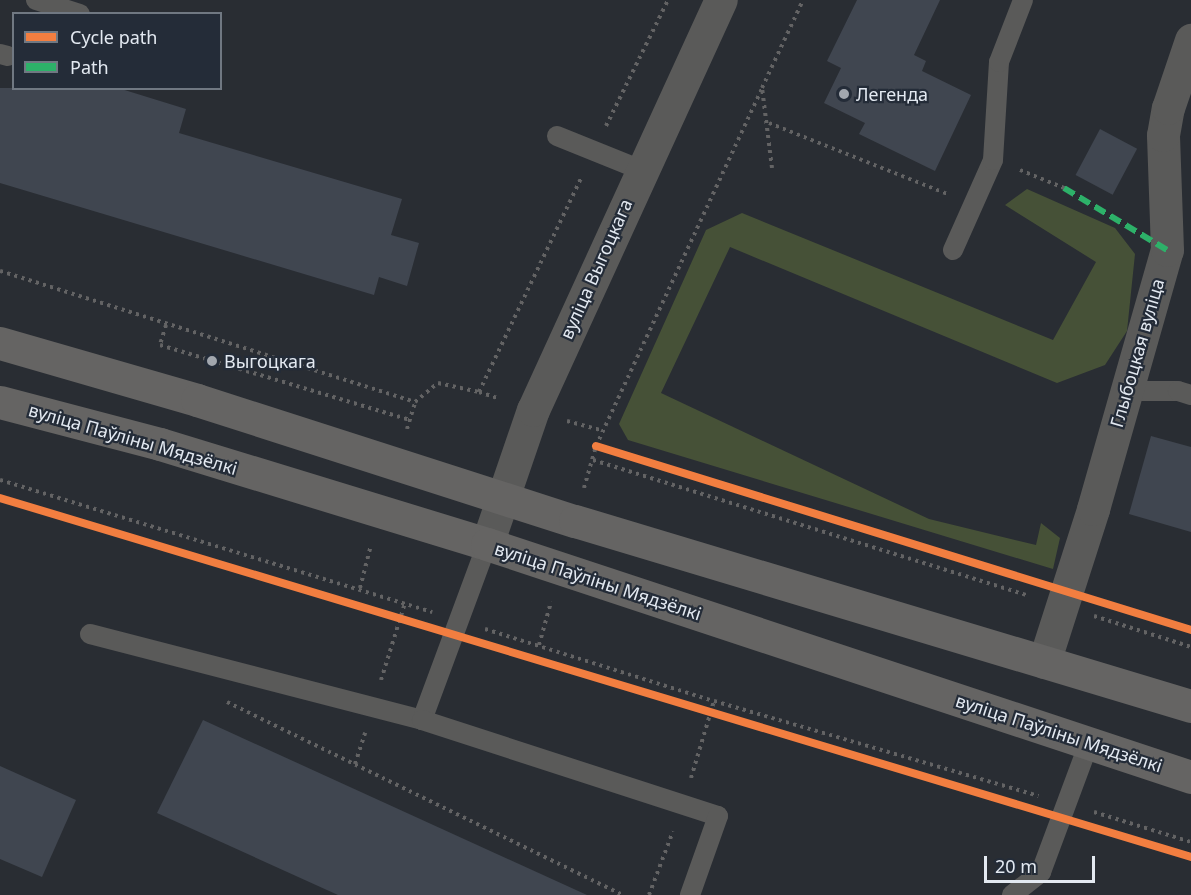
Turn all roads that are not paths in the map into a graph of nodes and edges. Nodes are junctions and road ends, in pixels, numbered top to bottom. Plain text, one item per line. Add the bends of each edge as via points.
1 (36, 0) edge
2 (721, 0) edge
3 (1023, 0) edge
4 (74, 12) edge
5 (1191, 40) edge
6 (557, 136) dead end
7 (641, 170) junction
8 (953, 250) dead end
9 (0, 343) edge
10 (1125, 392) junction
11 (1191, 395) edge
12 (0, 402) edge
13 (501, 497) junction
14 (487, 544) junction
15 (90, 634) dead end
16 (1044, 662) junction
17 (1191, 706) edge
18 (422, 720) junction
19 (1089, 743) junction
20 (1191, 777) edge
21 (690, 895) edge
22 (1012, 895) edge

1 - 4 lane
2 - 7 street, вуліца Выгоцкага
3 - 8 lane via 999,62 993,160
5 - 10 street, Глыбоцкая вуліца via 1163,135 1167,250
6 - 7 lane
7 - 13 street, вуліца Выгоцкага via 538,400
9 - 13 street via 197,400
10 - 11 lane via 1178,391
10 - 16 street, Глыбоцкая вуліца
12 - 14 street, вуліца Паўліны Мядзёлкі via 160,444
13 - 14 street, вуліца Выгоцкага
13 - 16 street
14 - 18 lane
14 - 19 street, вуліца Паўліны Мядзёлкі
15 - 18 lane
16 - 17 street
18 - 21 lane via 718,816
19 - 20 street, вуліца Паўліны Мядзёлкі
19 - 22 lane via 1041,872

